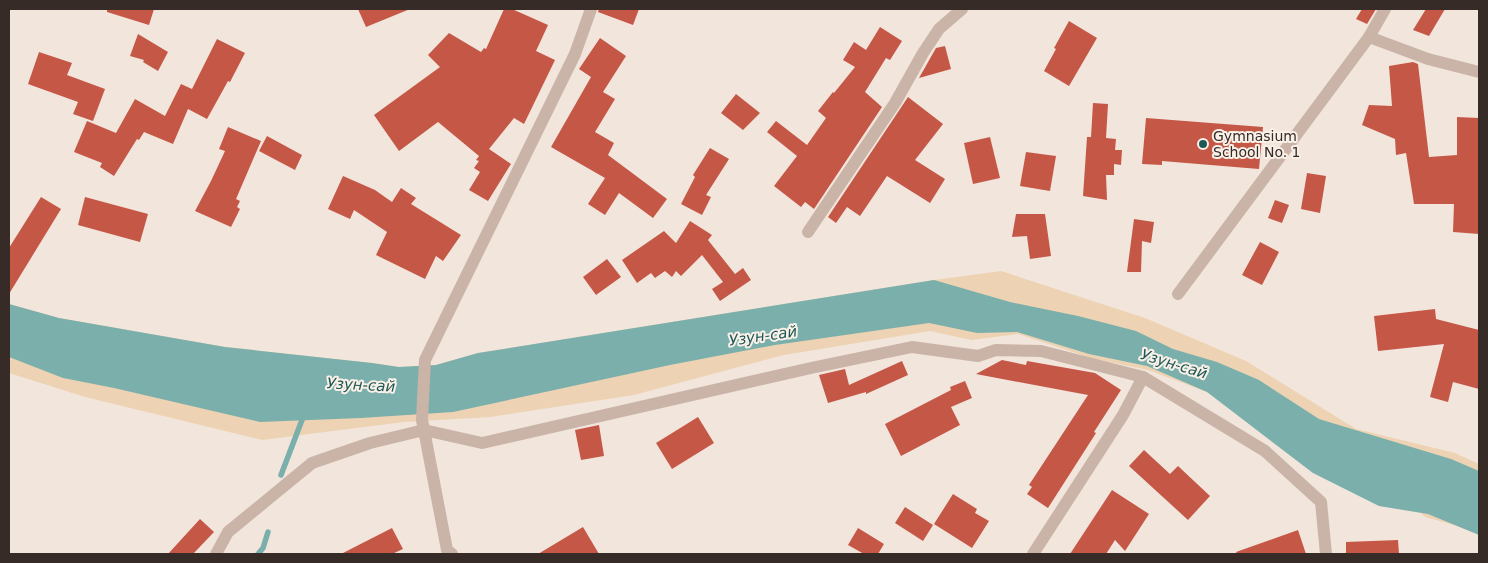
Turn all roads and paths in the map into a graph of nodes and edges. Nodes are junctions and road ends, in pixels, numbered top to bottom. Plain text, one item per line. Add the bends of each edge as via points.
1 (591, 9) edge
2 (962, 9) edge
3 (1385, 9) edge
4 (1369, 36) junction
5 (1479, 72) edge
6 (808, 232) dead end
7 (1178, 294) dead end
8 (1143, 377) junction
9 (423, 425) junction
10 (216, 554) edge
11 (452, 554) edge
12 (1033, 554) edge
13 (1326, 554) edge

1 - 9 street via 575,54 425,360
2 - 6 street via 939,29
3 - 4 street
4 - 5 street via 1428,59
4 - 7 street
8 - 9 street via 1041,351 996,350 978,356 912,347 482,442
8 - 12 street via 1123,415
8 - 13 street via 1265,452 1321,502
9 - 10 street via 312,463 228,532
9 - 11 street via 447,550

